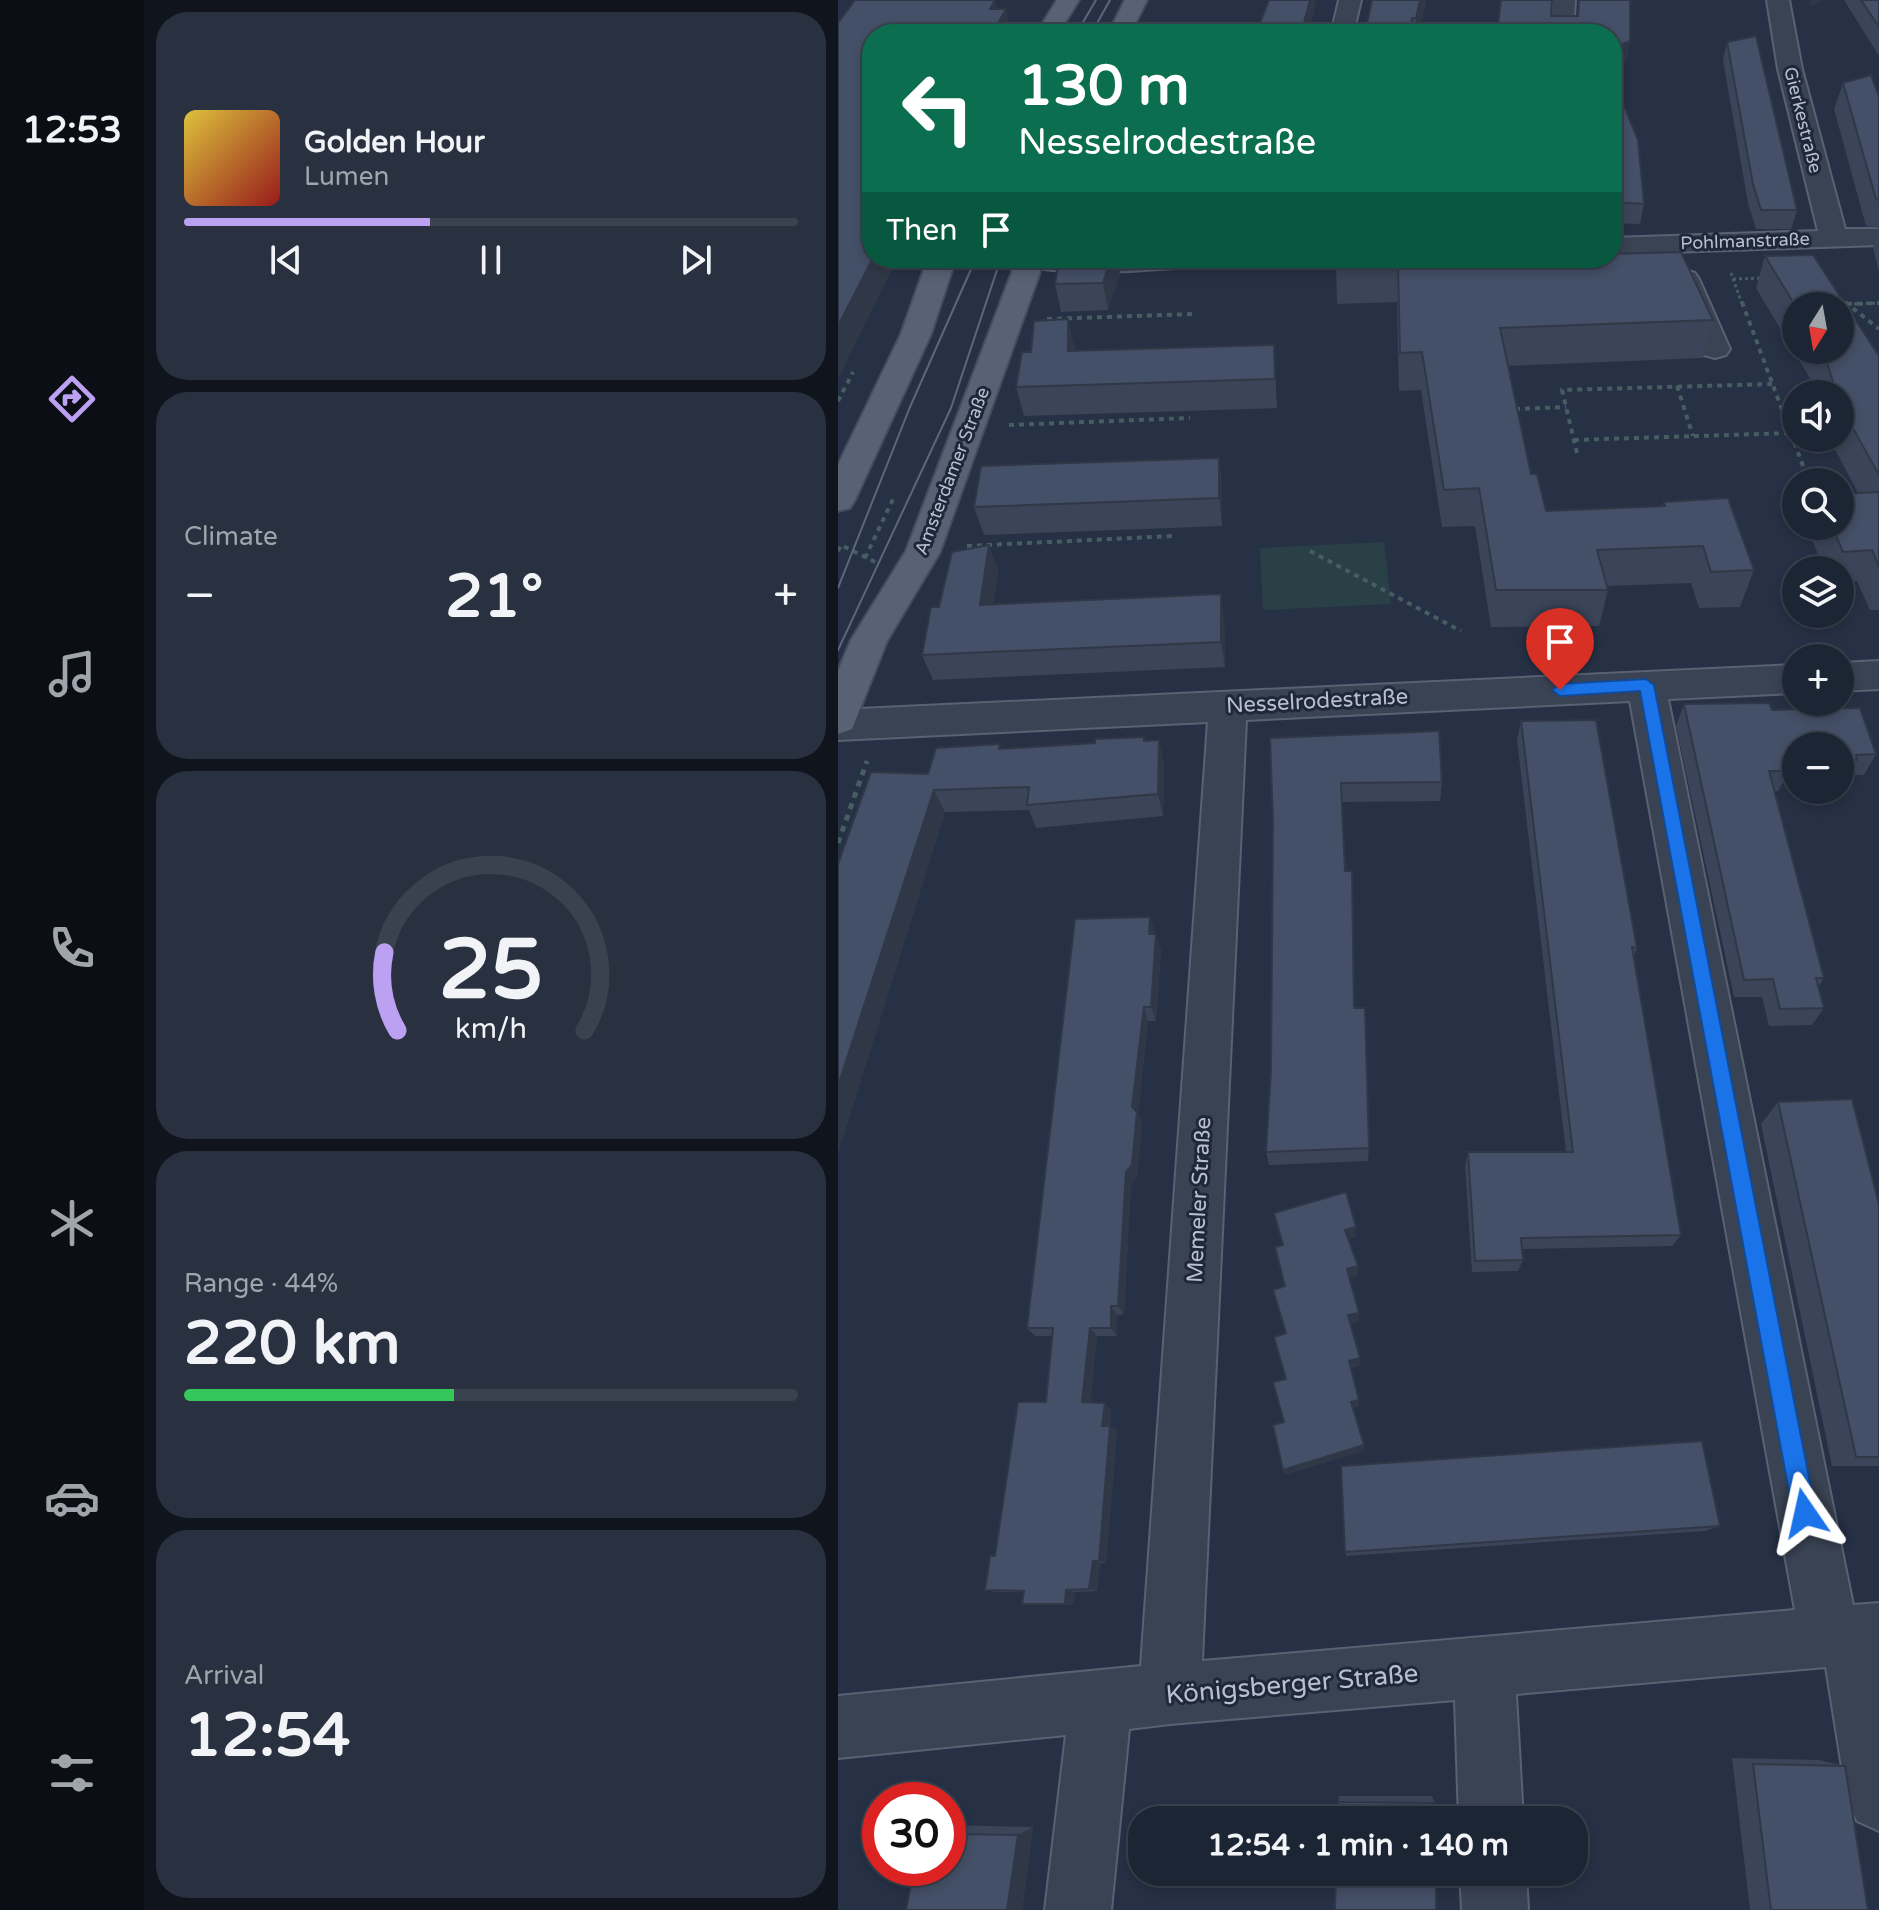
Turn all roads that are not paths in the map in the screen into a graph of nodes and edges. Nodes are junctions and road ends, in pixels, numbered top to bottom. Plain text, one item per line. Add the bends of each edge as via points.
1 (1068, 0) edge
2 (1136, 0) edge
3 (1350, 0) edge
4 (1564, 0) edge
5 (1778, 0) edge
6 (1056, 24) edge
7 (1124, 24) edge
8 (1344, 24) edge
9 (1563, 24) edge
10 (1879, 237) edge
11 (1836, 238) junction
12 (1670, 244) junction
13 (1622, 246) edge
14 (939, 268) edge
15 (1026, 268) edge
16 (1715, 349) dead end
17 (840, 492) edge
18 (1782, 680) edge
19 (1646, 685) junction
20 (1228, 705) junction
21 (838, 722) edge
22 (1853, 1635) edge
23 (1484, 1668) junction
24 (1170, 1694) junction
25 (1101, 1701) junction
26 (838, 1727) edge
27 (1879, 1799) edge
28 (1490, 1806) edge
29 (1494, 1886) edge
30 (1078, 1910) edge
31 (1495, 1910) edge

1 - 6 main road
2 - 7 main road
3 - 8 street
4 - 9 street
5 - 11 street, Gierkestraße via 1790,69
10 - 11 street, Pohlmanstraße
11 - 12 street, Pohlmanstraße
12 - 13 street, Pohlmanstraße
12 - 16 street
14 - 17 main road via 916,334
15 - 21 main road, Amsterdamer Straße via 923,552 869,640
18 - 19 street, Nesselrodestraße
19 - 20 street, Nesselrodestraße
19 - 22 street
20 - 21 street, Nesselrodestraße
20 - 24 street, Memeler Straße
22 - 23 street, Königsberger Straße
22 - 27 street
23 - 24 street, Königsberger Straße
23 - 28 street
24 - 25 street, Königsberger Straße
25 - 26 street, Königsberger Straße
25 - 30 street
29 - 31 street

